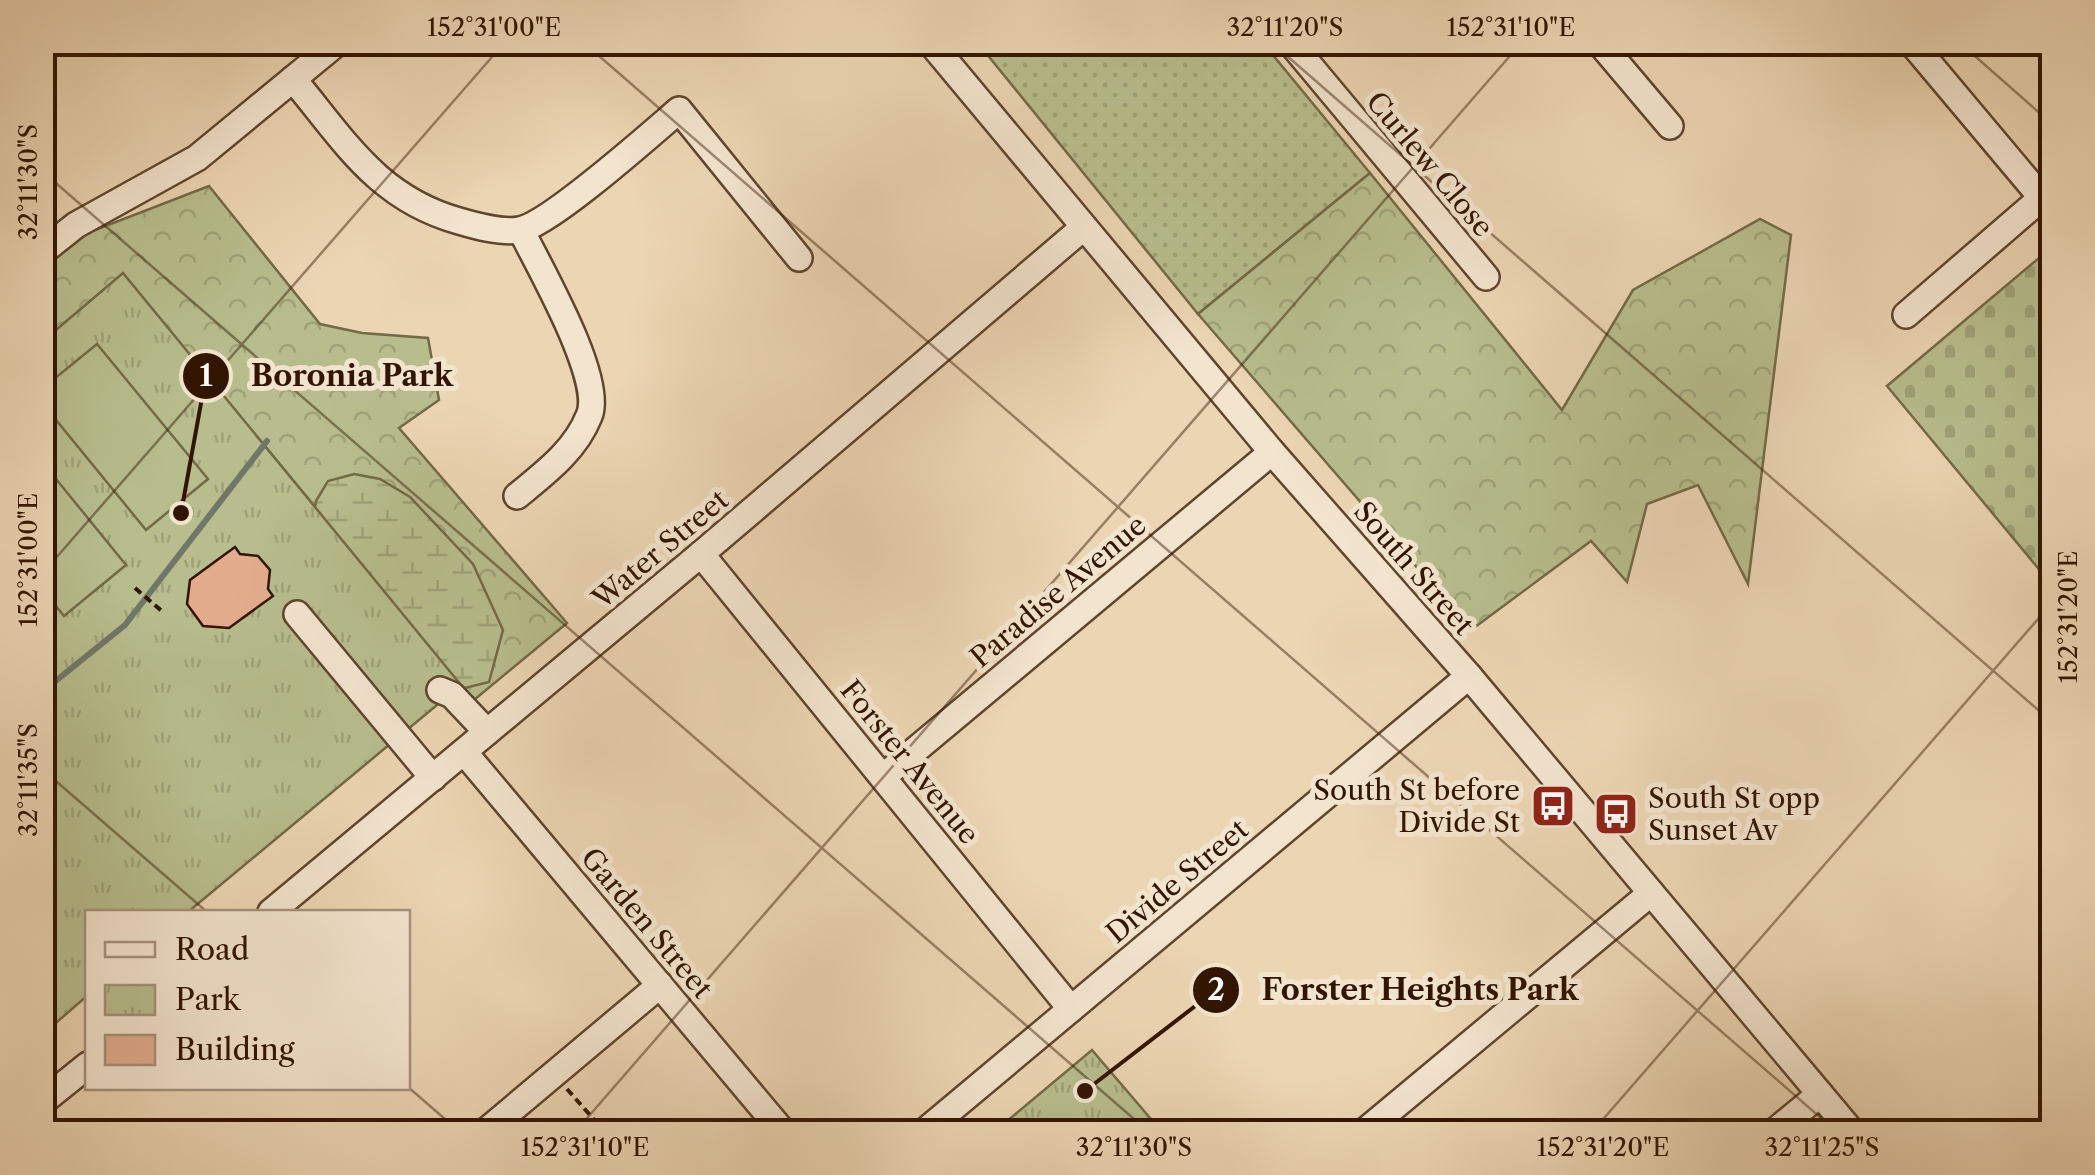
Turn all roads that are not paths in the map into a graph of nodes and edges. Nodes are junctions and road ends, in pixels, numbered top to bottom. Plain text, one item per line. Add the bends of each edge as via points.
1 (338, 42) edge
2 (930, 42) edge
3 (1290, 42) edge
4 (1599, 42) edge
5 (1911, 42) edge
6 (293, 79) junction
7 (1670, 126) dead end
8 (2047, 194) edge
9 (1084, 227) junction
10 (521, 230) junction
11 (42, 252) edge
12 (799, 258) dead end
13 (1486, 277) dead end
14 (1906, 315) dead end
15 (1272, 452) junction
16 (517, 496) dead end
17 (700, 554) junction
18 (298, 614) dead end
19 (1469, 676) junction
20 (440, 690) dead end
21 (488, 732) junction
22 (464, 752) junction
23 (883, 776) junction
24 (433, 778) junction
25 (1651, 893) junction
26 (273, 910) edge
27 (660, 985) junction
28 (1071, 1009) junction
29 (85, 1066) edge
30 (1820, 1094) junction
31 (42, 1102) edge
32 (485, 1132) edge
33 (783, 1132) edge
34 (924, 1132) edge
35 (1364, 1132) edge
36 (1774, 1132) edge
37 (1852, 1132) edge

1 - 6 street
2 - 9 street, South Street
3 - 13 street, Curlew Close
4 - 7 street
5 - 8 street
6 - 10 street via 378,180 424,211
6 - 11 street via 197,158 76,225
8 - 14 street
9 - 15 street, South Street
9 - 17 street, Water Street
10 - 12 street via 680,110
10 - 16 street via 585,361 592,413 566,456
15 - 19 street, South Street
15 - 23 street, Paradise Avenue
17 - 21 street, Water Street
17 - 23 street, Forster Avenue
18 - 24 street
19 - 25 street, South Street
19 - 28 street, Divide Street
20 - 21 street
21 - 22 street, Water Street
22 - 24 street, Water Street
22 - 27 street, Garden Street
23 - 28 street, Forster Avenue
24 - 26 street, Water Street
25 - 30 street, South Street
25 - 35 street
27 - 32 street
27 - 33 street, Garden Street
28 - 34 street, Divide Street
29 - 31 street
30 - 36 street
30 - 37 street, South Street

